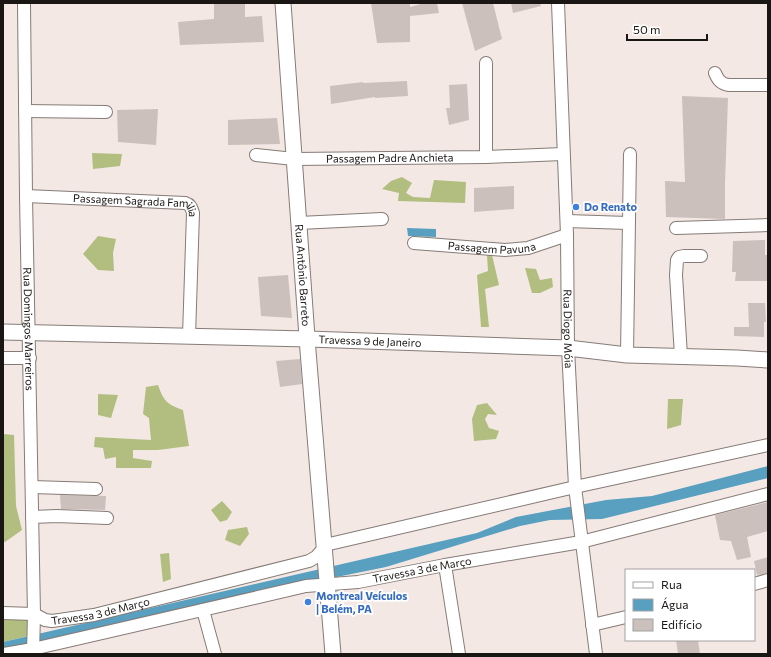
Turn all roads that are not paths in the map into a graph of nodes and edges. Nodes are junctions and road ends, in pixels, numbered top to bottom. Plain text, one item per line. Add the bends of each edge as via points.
1 (24, 3) edge
2 (283, 3) edge
3 (558, 3) edge
4 (486, 63) dead end
5 (715, 73) dead end
6 (768, 85) edge
7 (25, 111) junction
8 (106, 112) dead end
9 (563, 154) junction
10 (630, 154) dead end
11 (256, 156) dead end
12 (486, 158) junction
13 (294, 159) junction
14 (26, 196) junction
15 (382, 219) dead end
16 (567, 220) junction
17 (299, 223) junction
18 (628, 223) junction
19 (768, 225) edge
20 (676, 228) dead end
21 (567, 235) junction
22 (414, 243) dead end
23 (701, 256) dead end
24 (3, 332) edge
25 (29, 332) junction
26 (189, 336) junction
27 (308, 339) junction
28 (568, 348) junction
29 (768, 352) edge
30 (627, 355) junction
31 (681, 356) junction
32 (3, 358) edge
33 (30, 358) junction
34 (737, 358) junction
35 (768, 360) edge
36 (768, 444) edge
37 (32, 487) junction
38 (96, 489) dead end
39 (575, 489) junction
40 (768, 494) edge
41 (32, 517) junction
42 (107, 518) dead end
43 (580, 536) junction
44 (325, 547) junction
45 (445, 565) junction
46 (768, 580) edge
47 (328, 583) junction
48 (755, 584) edge
49 (203, 610) junction
50 (3, 613) edge
51 (625, 616) edge
52 (34, 617) junction
53 (592, 625) junction
54 (33, 651) edge
55 (4, 654) edge
56 (215, 654) edge
57 (333, 654) edge
58 (459, 654) edge
59 (596, 654) edge

1 - 7 street, Rua Domingos Marreiros
2 - 13 main road, Rua Antônio Barreto
3 - 9 street, Rua Diogo Móia
4 - 12 street
5 - 6 street via 723,84
7 - 8 street
7 - 14 street, Rua Domingos Marreiros
9 - 12 street, Passagem Padre Anchieta
9 - 16 street, Rua Diogo Móia
10 - 18 street
11 - 13 street, Passagem Padre Anchieta
12 - 13 street, Passagem Padre Anchieta
13 - 17 main road, Rua Antônio Barreto
14 - 25 street, Rua Domingos Marreiros
14 - 26 street, Passagem Sagrada Familia via 189,204 193,213
15 - 17 street
16 - 18 street
16 - 21 street, Rua Diogo Móia
17 - 27 main road, Rua Antônio Barreto
18 - 30 street
19 - 20 street
21 - 22 street, Passagem Pavuna via 528,248 512,250
21 - 28 street, Rua Diogo Móia
23 - 31 street via 684,256 677,260
24 - 25 main road, Travessa 9 de Janeiro
25 - 26 main road, Travessa 9 de Janeiro
25 - 33 street, Rua Domingos Marreiros
26 - 27 main road, Travessa 9 de Janeiro
27 - 28 main road, Travessa 9 de Janeiro
27 - 44 main road, Rua Antônio Barreto
28 - 30 main road, Travessa 9 de Janeiro
28 - 39 street, Rua Diogo Móia
29 - 34 main road
30 - 31 main road, Travessa 9 de Janeiro
31 - 34 main road, Travessa 9 de Janeiro
32 - 33 street
33 - 37 street, Rua Domingos Marreiros
34 - 35 main road
36 - 39 street, Travessa 3 de Março
37 - 38 street
37 - 41 street, Rua Domingos Marreiros
39 - 43 street, Rua Diogo Móia
39 - 44 street, Travessa 3 de Março
40 - 43 street, Travessa 3 de Março
41 - 42 street
41 - 52 street, Rua Domingos Marreiros
43 - 45 street, Travessa 3 de Março
43 - 53 street, Rua Diogo Móia
44 - 47 main road, Rua Antônio Barreto
44 - 52 street, Travessa 3 de Março via 309,561 94,615 52,621
45 - 47 street, Travessa 3 de Março via 358,582
45 - 58 street
46 - 48 street
47 - 49 street, Travessa 3 de Março
47 - 57 main road, Rua Antônio Barreto
49 - 54 street, Travessa 3 de Março
49 - 56 street
50 - 52 street, Travessa 3 de Março
51 - 53 street
52 - 54 street, Rua Domingos Marreiros
53 - 59 street, Rua Diogo Móia
54 - 55 street, Travessa 3 de Março

